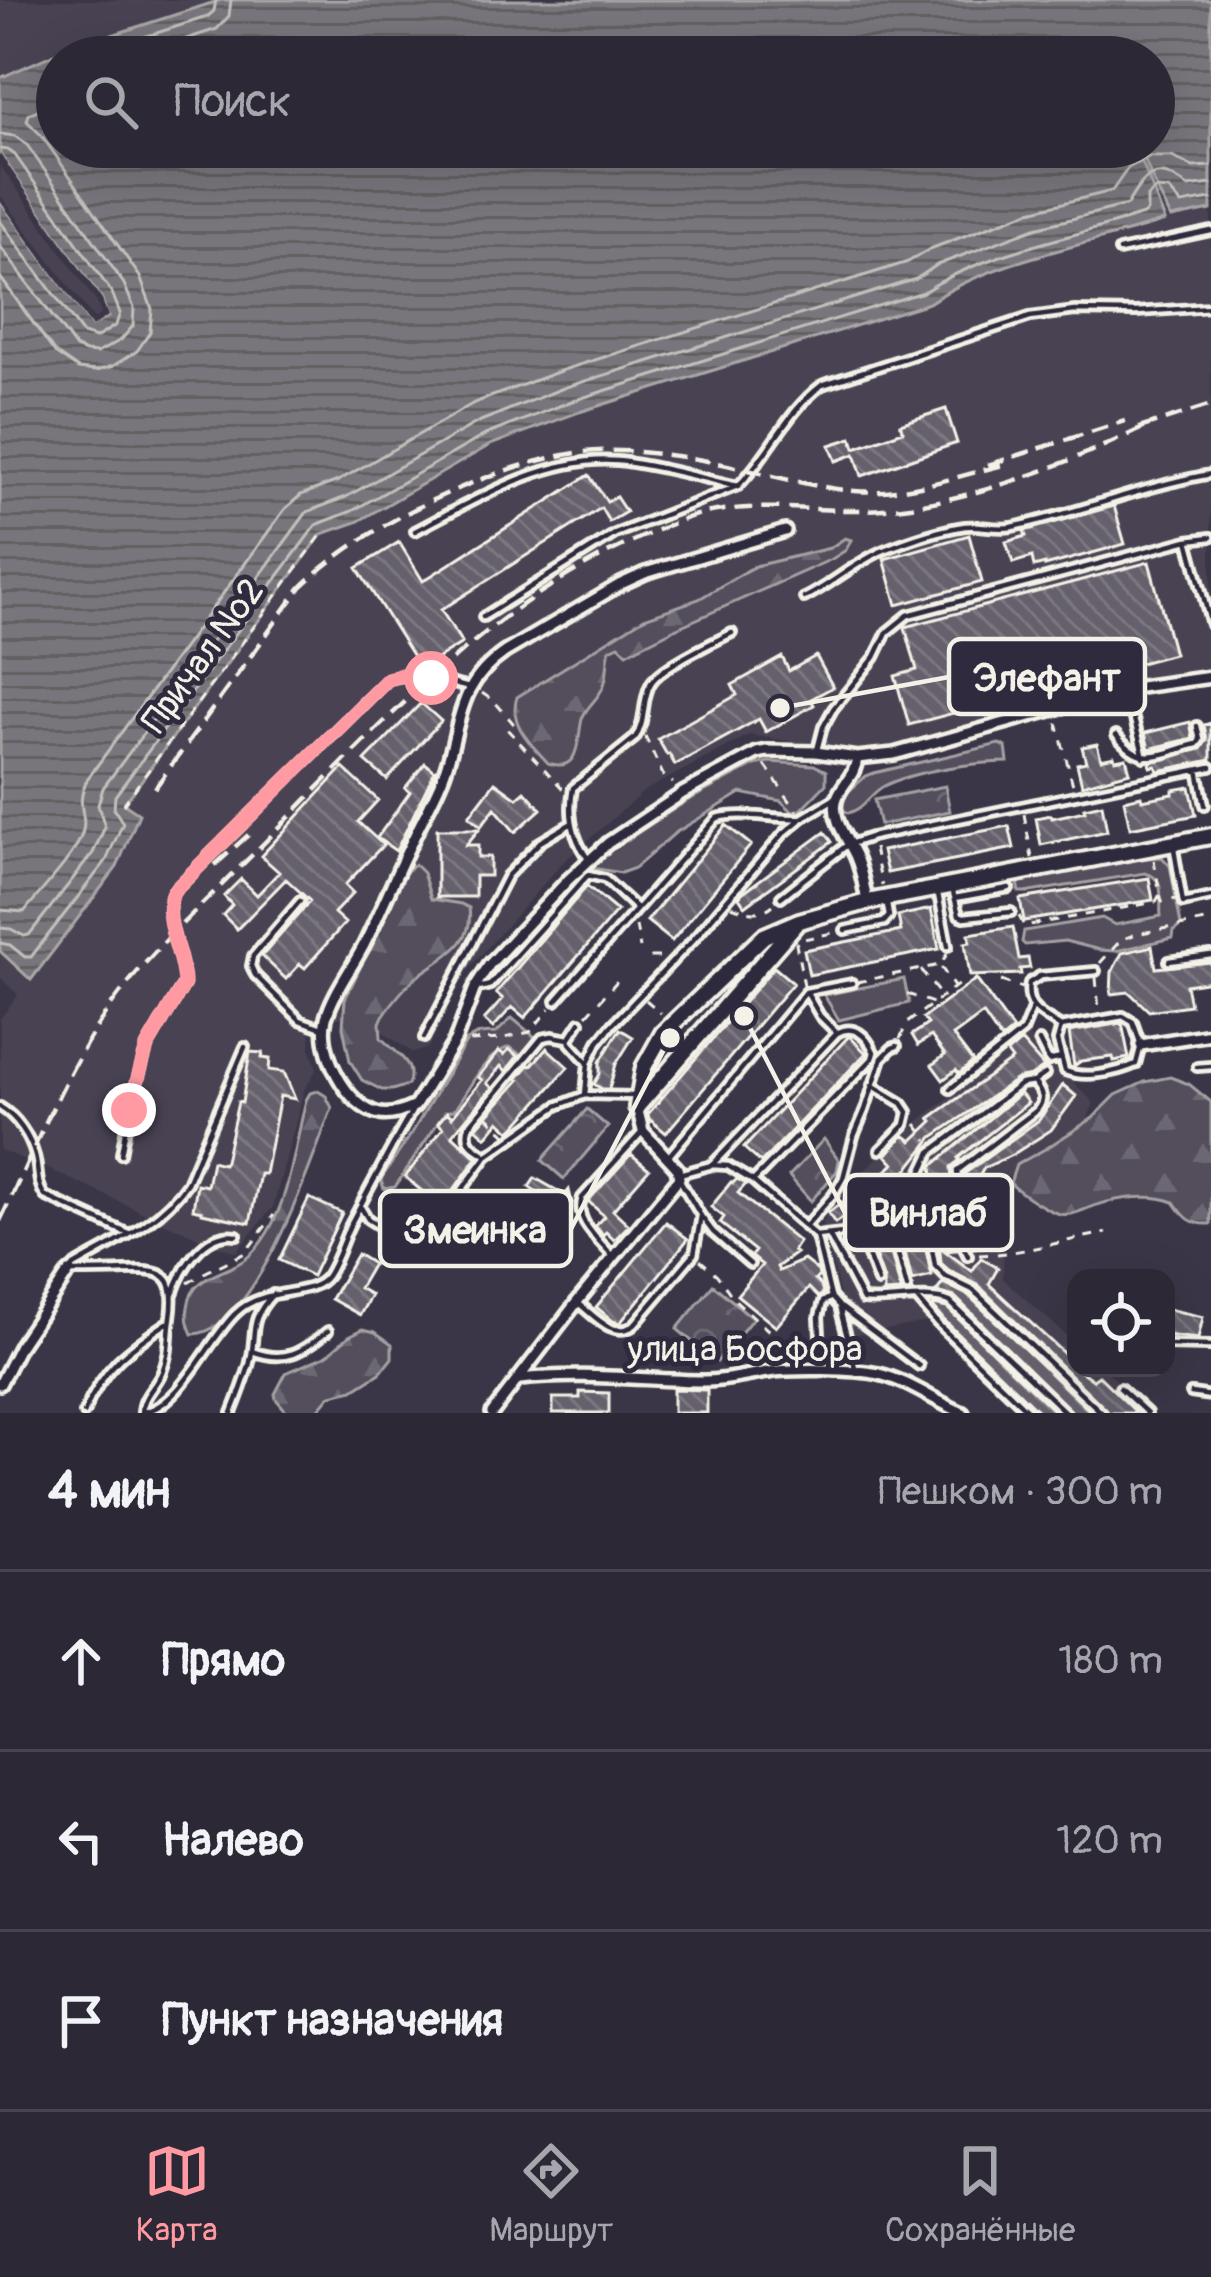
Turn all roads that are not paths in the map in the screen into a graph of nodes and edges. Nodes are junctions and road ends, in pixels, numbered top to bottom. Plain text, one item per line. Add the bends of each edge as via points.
1 (1211, 231) edge
2 (1119, 251) dead end
3 (1211, 307) edge
4 (1211, 474) edge
5 (738, 486) junction
6 (415, 531) dead end
7 (785, 531) dead end
8 (1211, 537) edge
9 (1188, 540) junction
10 (804, 598) dead end
11 (483, 616) dead end
12 (1211, 625) edge
13 (732, 633) dead end
14 (1211, 677) edge
15 (469, 688) junction
16 (1126, 689) junction
17 (1197, 726) dead end
18 (1116, 735) dead end
19 (816, 752) junction
20 (1144, 757) junction
21 (857, 758) junction
22 (1211, 767) edge
23 (1198, 770) junction
24 (837, 797) junction
25 (1205, 805) dead end
26 (802, 818) junction
27 (572, 823) junction
28 (1211, 836) edge
29 (1174, 843) junction
30 (849, 844) junction
31 (589, 860) junction
32 (1009, 888) dead end
33 (948, 891) junction
34 (781, 897) road end
35 (1211, 897) edge
36 (885, 899) junction
37 (300, 901) dead end
38 (868, 902) junction
39 (635, 911) junction
40 (1010, 912) dead end
41 (799, 921) junction
42 (845, 930) road end
43 (948, 946) road end
44 (1211, 955) edge
45 (1169, 962) dead end
46 (1096, 970) road end
47 (852, 983) road end
48 (476, 985) junction
49 (806, 992) junction
50 (556, 1001) road end
51 (1032, 1009) junction
52 (580, 1022) road end
53 (1060, 1027) junction
54 (325, 1029) junction
55 (837, 1033) junction
56 (1211, 1034) edge
57 (424, 1038) dead end
58 (569, 1039) junction
59 (1039, 1041) dead end
60 (898, 1046) road end
61 (1141, 1046) junction
62 (245, 1047) dead end
63 (1060, 1058) junction
64 (588, 1063) junction
65 (1211, 1066) edge
66 (1197, 1067) dead end
67 (1045, 1074) dead end
68 (1034, 1082) junction
69 (872, 1084) junction
70 (950, 1089) dead end
71 (585, 1095) junction
72 (637, 1102) junction
73 (415, 1106) junction
74 (0, 1107) edge
75 (643, 1131) junction
76 (880, 1150) dead end
77 (121, 1154) dead end
78 (487, 1156) junction
79 (668, 1156) junction
80 (712, 1165) junction
81 (679, 1176) junction
82 (919, 1177) junction
83 (753, 1181) junction
84 (885, 1205) junction
85 (360, 1206) junction
86 (701, 1216) junction
87 (856, 1225) junction
88 (805, 1227) junction
89 (129, 1234) junction
90 (237, 1235) dead end
91 (829, 1235) junction
92 (816, 1236) junction
93 (968, 1256) road end
94 (615, 1259) junction
95 (750, 1264) dead end
96 (69, 1272) junction
97 (878, 1282) dead end
98 (907, 1288) dead end
99 (173, 1294) junction
100 (273, 1294) junction
101 (831, 1297) junction
102 (917, 1299) junction
103 (577, 1302) junction
104 (838, 1306) junction
105 (170, 1321) junction
106 (328, 1331) dead end
107 (1175, 1345) edge
108 (1211, 1346) edge
109 (252, 1351) junction
110 (821, 1352) dead end
111 (919, 1366) dead end
112 (856, 1372) junction
113 (520, 1379) junction
114 (0, 1384) edge
115 (1120, 1388) dead end
116 (1191, 1393) dead end
117 (1211, 1396) edge
118 (84, 1413) edge
119 (142, 1413) edge
120 (232, 1413) edge
121 (492, 1413) edge
122 (963, 1413) edge
123 (1030, 1413) edge
124 (1066, 1413) edge
125 (1102, 1413) edge
126 (1147, 1413) edge

1 - 2 lane
3 - 5 lane via 1030,317 823,385
4 - 10 lane via 1017,526 931,535 883,550
5 - 6 lane via 591,461 488,493
5 - 11 lane via 615,534
7 - 15 street via 621,584 505,652
8 - 9 lane
9 - 12 lane
9 - 19 lane via 908,615 833,709
13 - 27 lane via 653,679 642,728 573,788
14 - 16 street
15 - 54 street via 444,772
15 - 77 lane via 418,674 388,679 173,892 169,913 184,984 147,1047
16 - 20 lane
16 - 21 street
17 - 20 lane via 1197,744
18 - 20 lane
19 - 21 street
19 - 31 street via 757,753 683,793
21 - 24 street
22 - 23 lane
23 - 25 lane
23 - 30 lane
24 - 26 lane
24 - 30 street
26 - 39 lane via 717,818
26 - 64 lane via 598,1042
27 - 31 lane
27 - 57 lane via 507,876
28 - 29 main road
29 - 33 main road
29 - 35 lane via 1184,903
30 - 34 lane
30 - 38 street
31 - 48 street
32 - 33 lane
33 - 36 main road
33 - 40 lane via 964,917
33 - 43 lane
36 - 38 main road
36 - 42 lane via 884,922
37 - 54 lane via 251,966 301,1020
38 - 41 main road
39 - 48 lane via 605,879 588,875 490,985
39 - 50 lane
41 - 72 main road
41 - 72 main road via 754,943 672,1023 651,1052
44 - 45 lane
46 - 51 lane via 1036,977 1028,990
47 - 49 lane
48 - 73 street via 455,1041
49 - 55 lane
49 - 79 lane
51 - 53 lane
51 - 70 lane via 1024,1031
52 - 58 lane
53 - 61 lane via 1128,1017
53 - 63 lane
54 - 73 street via 329,1059 360,1104 386,1115
55 - 80 lane
55 - 83 lane via 860,1033 872,1059
56 - 61 street
58 - 64 lane
58 - 78 lane via 542,1038 469,1126 472,1147
59 - 63 lane via 1049,1061
60 - 69 lane
61 - 63 lane via 1136,1064 1116,1070 1072,1075
62 - 89 lane via 187,1183 156,1220
64 - 71 lane
65 - 66 lane
67 - 68 lane
68 - 82 lane via 931,1152
68 - 93 lane via 1043,1095 1037,1110 957,1171
69 - 76 lane via 908,1112
69 - 88 lane via 843,1178
71 - 72 lane
71 - 78 lane
72 - 75 street
73 - 85 lane
74 - 89 lane via 23,1130 45,1196
75 - 79 street
75 - 94 lane via 579,1205
78 - 85 lane via 433,1222 392,1234
79 - 81 street
80 - 81 lane
80 - 83 lane
81 - 86 lane
81 - 94 street
82 - 84 lane
82 - 125 lane via 935,1266 973,1290
83 - 88 lane
84 - 87 lane
84 - 98 lane
85 - 100 lane via 321,1284
86 - 95 lane
86 - 103 lane via 694,1255 633,1326 615,1331
87 - 91 lane
87 - 97 lane
88 - 92 lane
89 - 96 lane
90 - 99 lane via 207,1242
91 - 92 lane
91 - 102 lane via 863,1300
92 - 101 lane
94 - 103 street
96 - 99 lane via 145,1269 167,1278
96 - 114 street
99 - 105 lane
100 - 109 lane via 259,1310
100 - 119 lane via 233,1315 169,1397
101 - 104 lane
101 - 110 lane via 819,1317
102 - 123 lane
102 - 124 lane via 950,1302
103 - 113 street
104 - 111 lane
104 - 112 lane
105 - 118 lane via 109,1366
105 - 119 lane via 170,1346
106 - 109 lane via 280,1358
107 - 108 lane
109 - 120 lane
112 - 113 street, улица Босфора
112 - 122 street, улица Босфора via 899,1382
113 - 121 street
115 - 126 lane
116 - 117 lane

